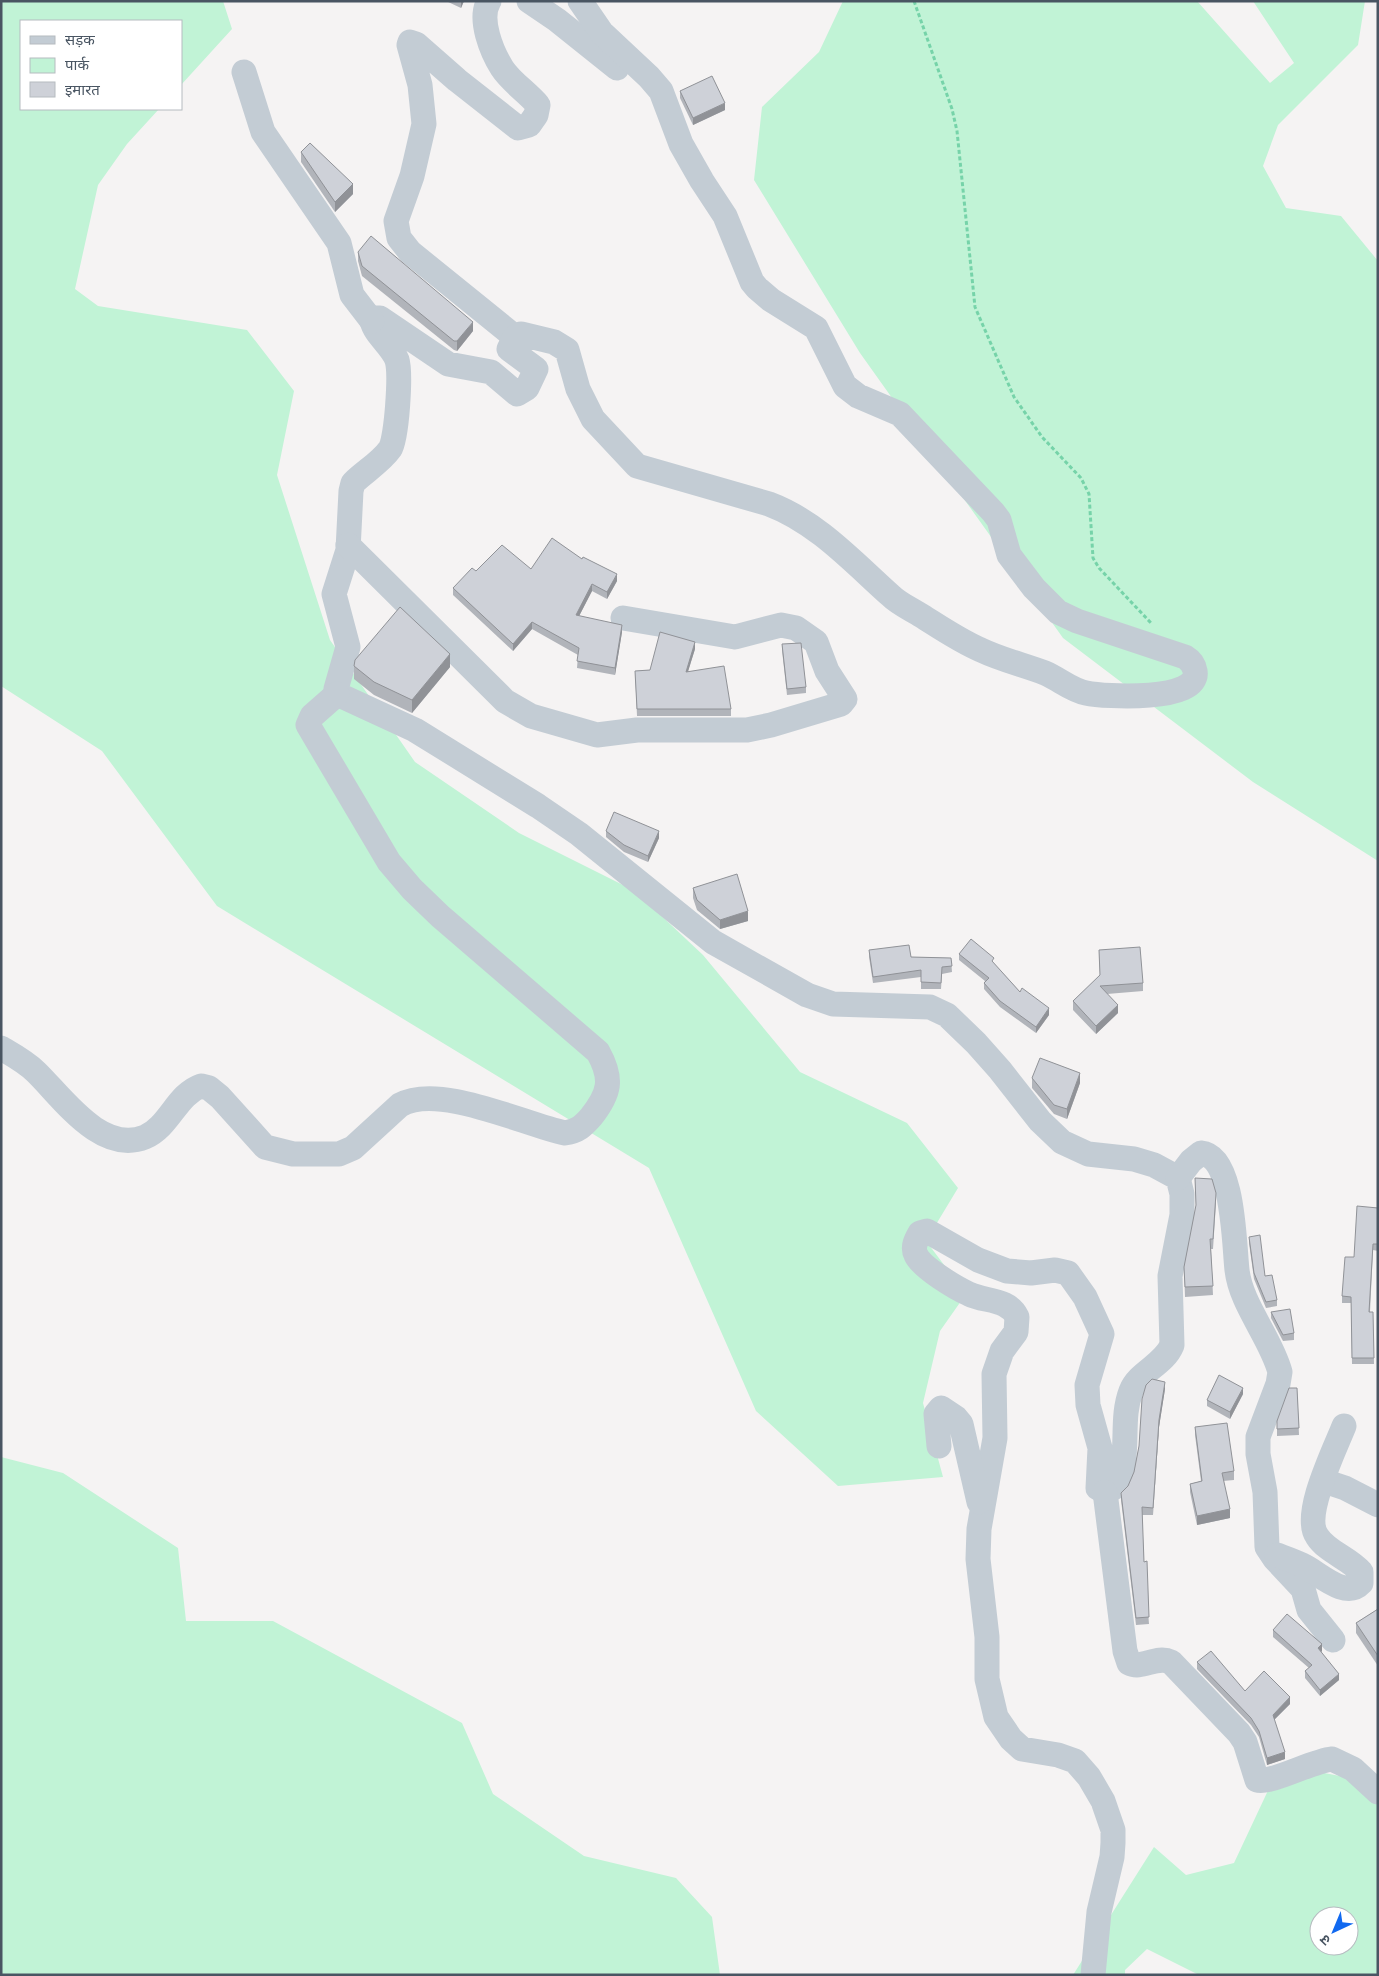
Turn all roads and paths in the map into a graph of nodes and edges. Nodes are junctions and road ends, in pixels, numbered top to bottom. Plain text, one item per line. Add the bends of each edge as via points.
1 (489, 1) edge
2 (529, 1) edge
3 (580, 1) edge
4 (914, 1) edge
5 (244, 72) dead end
6 (650, 77) junction
7 (372, 321) junction
8 (515, 337) junction
9 (348, 546) junction
10 (623, 618) dead end
11 (1156, 629) dead end
12 (337, 694) junction
13 (1, 1048) edge
14 (1178, 1178) junction
15 (1344, 1426) dead end
16 (938, 1446) dead end
17 (1324, 1481) junction
18 (1105, 1492) junction
19 (1378, 1505) edge
20 (981, 1509) junction
21 (1270, 1552) junction
22 (1334, 1640) dead end
23 (1378, 1792) edge
24 (1094, 1975) edge

1 - 8 street via 484,14 492,47 502,69 538,105 536,115 529,125 518,128 410,42 408,45 420,85 424,124 396,226 399,238 417,259
2 - 6 street via 630,79 636,81
3 - 6 street via 608,40
4 - 11 path via 952,110 975,307 1014,397 1052,449 1086,485 1093,558 1098,568
5 - 7 street via 263,132 339,243 352,295
6 - 8 street via 661,91 681,144 725,216 752,282 763,294 820,331 845,386 858,396 900,414 994,512 1009,555 1034,588 1058,612 1077,622 1185,657 1193,665 1195,678 1182,691 1168,694 1090,694 1047,674 980,650 891,597 840,550 789,513 769,504 637,466 590,413 578,389 567,350 554,342 521,334
7 - 8 street via 380,318 448,364 491,372 520,394 527,388 536,369 509,349
7 - 9 street via 397,361 400,384 391,448 352,487
9 - 10 street via 505,701 531,716 572,729 598,735 636,730 747,730 841,704 845,699 827,670 816,642 796,628 782,625 735,637
9 - 12 street via 334,594 348,647
12 - 13 street via 312,716 308,725 389,862 440,916 598,1052 608,1076 607,1090 603,1102 580,1129 565,1133 452,1101 420,1099 400,1105 361,1142 339,1154 293,1154 265,1148 214,1092 201,1086 152,1132 144,1137 124,1140 95,1128 75,1114 37,1073
12 - 14 street via 415,730 558,818 732,954 806,995 833,1004 930,1007 941,1011 989,1057 1040,1121 1062,1142 1088,1154 1134,1159 1154,1165
14 - 18 street via 1182,1210 1170,1276 1172,1345 1167,1356 1131,1390 1121,1473 1115,1487
14 - 21 street via 1190,1161 1201,1153 1209,1154 1221,1166 1240,1283 1280,1372 1258,1437
15 - 17 street
16 - 20 street via 936,1414 941,1408 961,1424
17 - 19 street
17 - 21 street via 1314,1507 1315,1532 1324,1544 1357,1568 1363,1575 1361,1582 1355,1588 1344,1588 1303,1565
18 - 20 street via 1098,1488 1100,1448 1087,1394 1102,1334 1073,1278 1062,1271 1007,1271 978,1260 940,1236 924,1231 915,1242 918,1258 955,1287 1010,1307 1018,1322 1016,1332 998,1359 994,1374 995,1438
18 - 23 street via 1124,1651 1129,1663 1138,1665 1164,1659 1171,1662 1239,1733 1257,1780 1265,1781 1332,1759 1353,1769
20 - 24 street via 979,1578 987,1637 987,1679 996,1717 1022,1749 1066,1757 1082,1767 1103,1801 1113,1830 1112,1857 1099,1912
21 - 22 street via 1303,1589 1309,1610

